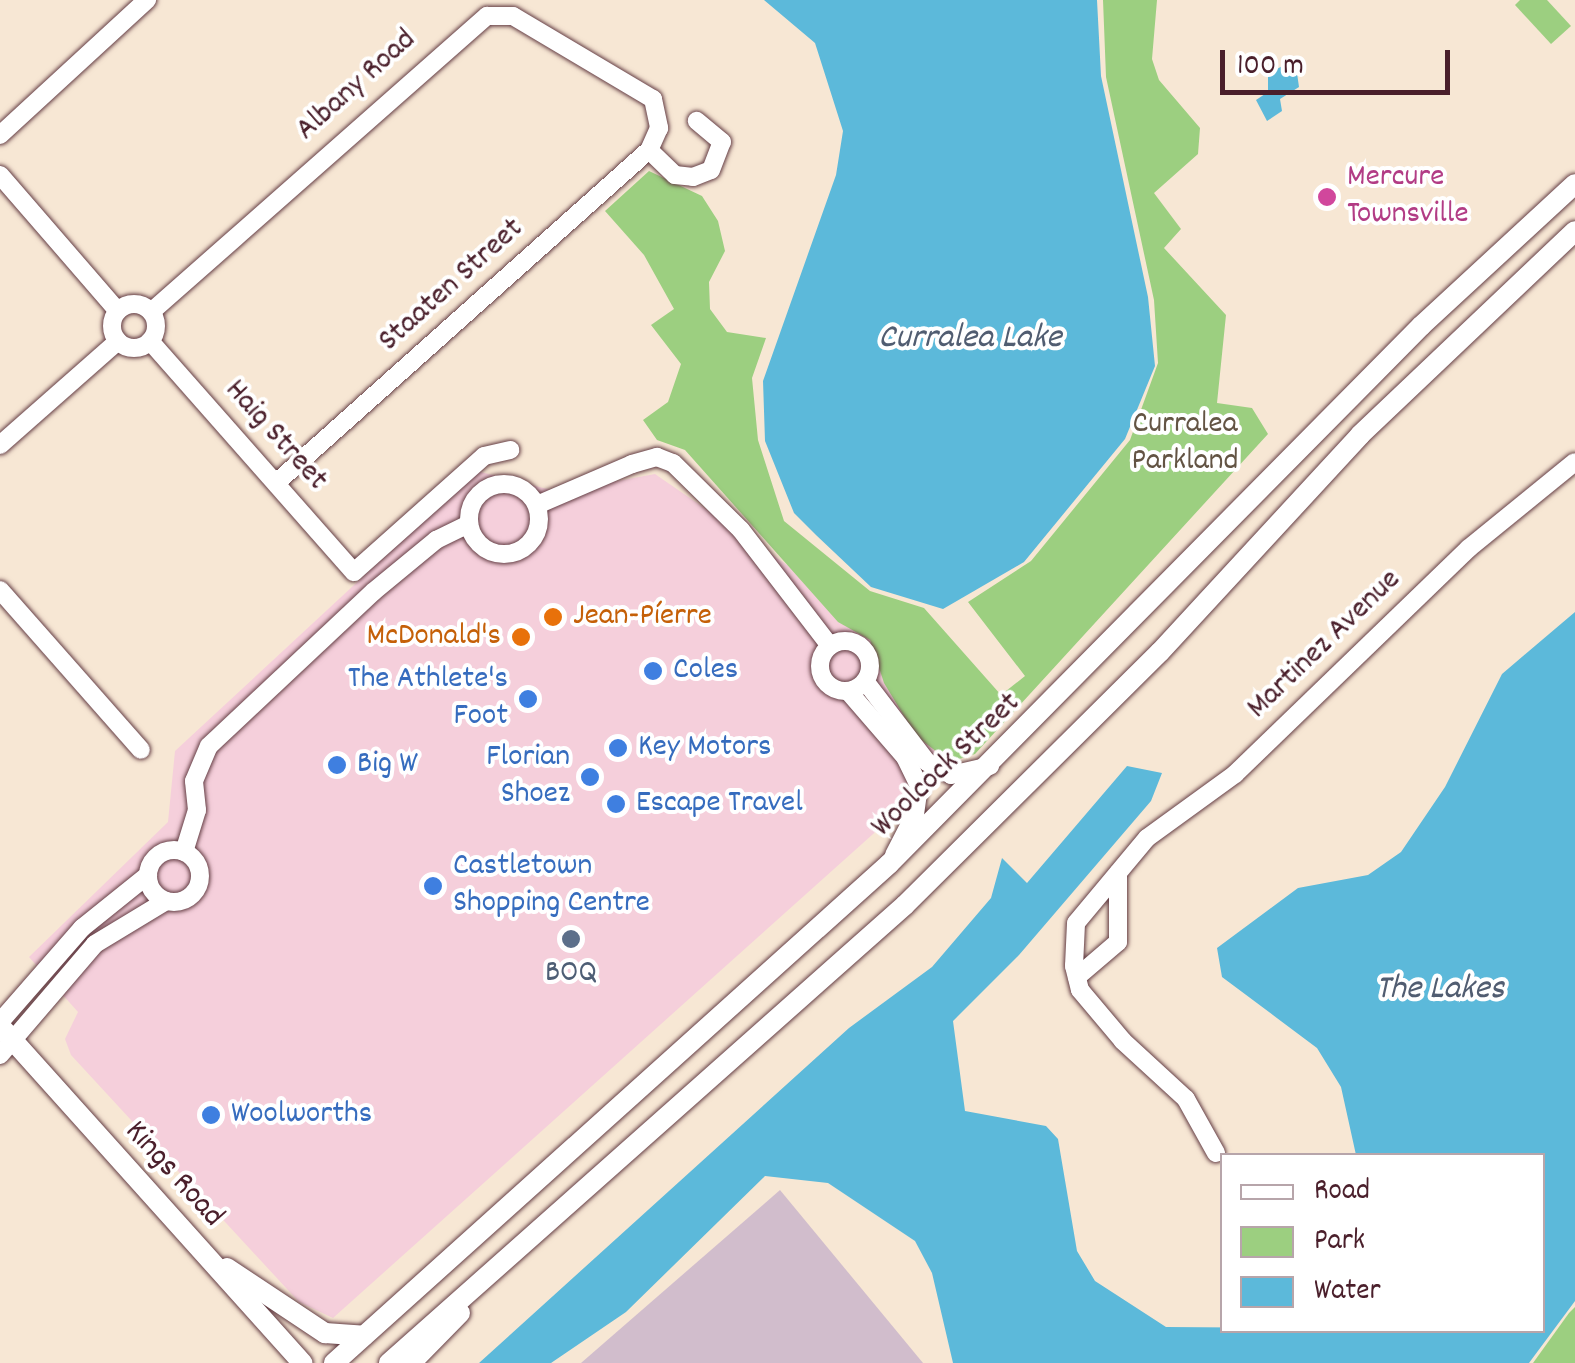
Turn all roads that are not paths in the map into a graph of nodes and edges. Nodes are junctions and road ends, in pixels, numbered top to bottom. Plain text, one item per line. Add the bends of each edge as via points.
1 (147, 0) edge
2 (696, 122) dead end
3 (659, 128) joint
4 (0, 135) edge
5 (649, 150) junction
6 (0, 175) edge
7 (1575, 184) edge
8 (1575, 231) edge
9 (118, 311) junction
10 (151, 312) junction
11 (118, 341) junction
12 (150, 342) junction
13 (0, 444) edge
14 (510, 450) dead end
15 (1575, 462) edge
16 (276, 483) junction
17 (536, 505) junction
18 (469, 524) junction
19 (0, 590) edge
20 (830, 646) junction
21 (866, 681) junction
22 (848, 691) junction
23 (140, 750) dead end
24 (992, 766) junction
25 (184, 852) junction
26 (889, 864) junction
27 (1118, 873) junction
28 (148, 875) junction
29 (166, 901) junction
30 (1085, 912) junction
31 (1118, 920) junction
32 (1080, 944) junction
33 (1099, 953) junction
34 (1077, 978) junction
35 (3, 1035) edge
36 (1216, 1153) dead end
37 (201, 1250) junction
38 (510, 1254) junction
39 (277, 1334) junction
40 (364, 1336) junction
41 (277, 1363) edge
42 (302, 1363) edge
43 (334, 1363) edge
44 (389, 1363) edge
45 (411, 1363) edge

1 - 4 street
2 - 5 street via 722,142 712,170 693,178 674,175
3 - 5 street, Staaten Street
3 - 10 street, Albany Road via 644,88 512,16 487,16
5 - 16 street, Staaten Street
6 - 9 street
7 - 24 main road, Woolcock Street via 1421,326
8 - 38 main road via 1360,434 1160,652 996,817
9 - 10 street via 135,304
9 - 11 street via 112,327
10 - 12 street via 156,328
11 - 12 street via 131,348
11 - 13 street
12 - 16 street, Haig Street
14 - 16 street, Haig Street via 484,456 354,572
15 - 27 street, Martinez Avenue via 1469,548 1234,774 1147,838
17 - 18 street via 520,487 492,486 472,504
17 - 18 street via 533,538 511,553 479,543
17 - 20 street via 656,458 690,475
18 - 25 street via 436,540 374,592 208,746 194,782 198,810
19 - 23 street
20 - 21 street via 847,641 862,648 870,664
20 - 22 street via 820,674 829,686
21 - 22 street
21 - 24 street via 927,762 951,775
22 - 26 street via 905,757 919,786 916,814
24 - 26 main road, Woolcock Street
25 - 28 street via 160,854
25 - 29 street via 197,864 200,881 191,896
26 - 40 main road, Woolcock Street
27 - 30 street, Martinez Avenue
27 - 31 street
28 - 29 street
28 - 35 street via 82,928
29 - 35 street via 95,944
30 - 31 street via 1100,908
30 - 32 street via 1076,923
31 - 33 street via 1118,942
32 - 33 street
32 - 34 street
33 - 34 street
34 - 36 street via 1092,1008 1186,1099
35 - 37 main road, Kings Road
37 - 39 main road, Kings Road
37 - 40 main road via 312,1325 335,1337
38 - 44 main road
38 - 45 main road
39 - 41 main road
39 - 42 main road, Kings Road
40 - 43 main road, Woolcock Street

